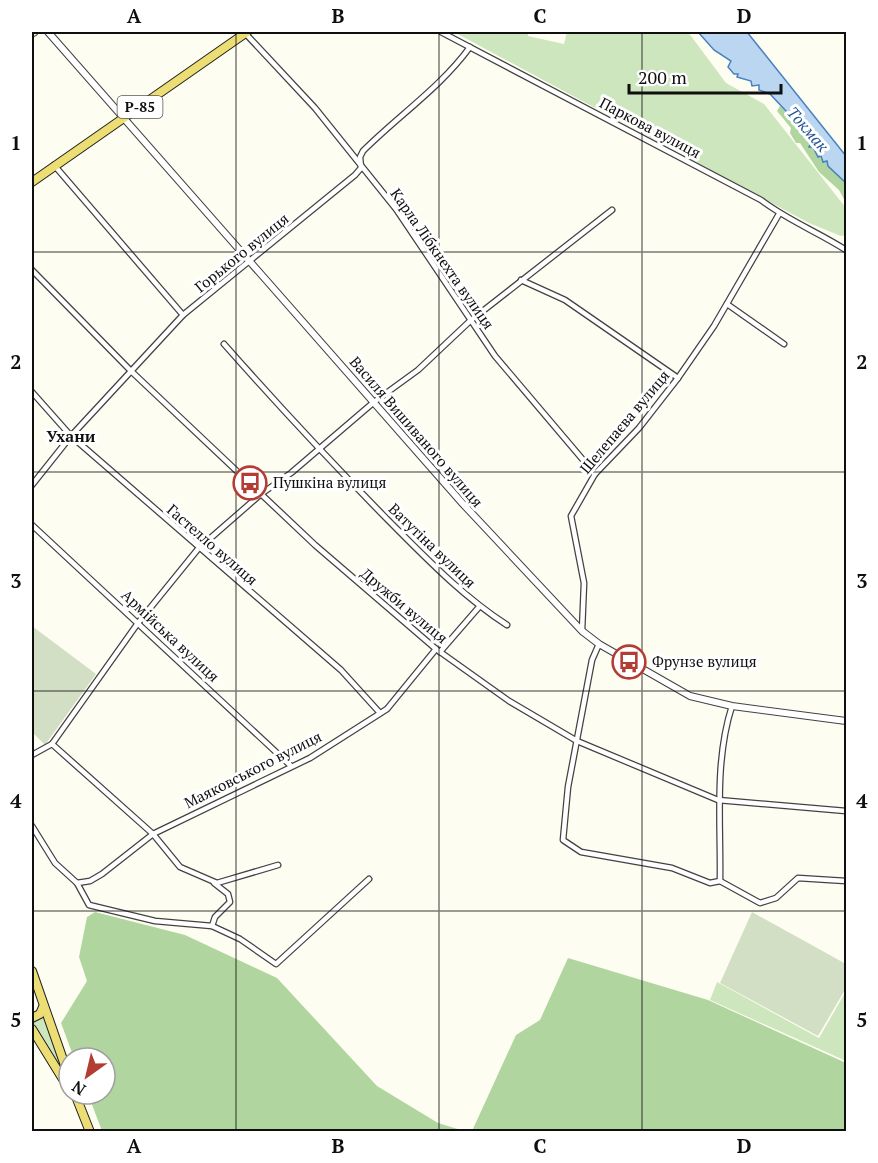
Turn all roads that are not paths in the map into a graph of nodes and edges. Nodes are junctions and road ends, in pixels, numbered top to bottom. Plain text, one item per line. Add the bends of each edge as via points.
1 (48, 32) edge
2 (245, 32) edge
3 (441, 32) edge
4 (470, 47) junction
5 (123, 118) junction
6 (54, 165) junction
7 (360, 168) junction
8 (32, 182) edge
9 (612, 210) dead end
10 (779, 214) junction
11 (846, 250) edge
12 (249, 262) junction
13 (32, 270) edge
14 (521, 280) junction
15 (727, 304) junction
16 (183, 315) junction
17 (470, 321) junction
18 (224, 344) dead end
19 (784, 344) dead end
20 (131, 371) junction
21 (678, 378) junction
22 (32, 392) edge
23 (374, 402) junction
24 (71, 436) junction
25 (318, 450) junction
26 (595, 474) junction
27 (32, 485) edge
28 (261, 494) junction
29 (32, 525) edge
30 (198, 549) junction
31 (479, 607) junction
32 (138, 623) junction
33 (507, 625) dead end
34 (582, 631) junction
35 (599, 644) junction
36 (438, 650) junction
37 (732, 706) junction
38 (380, 713) junction
39 (846, 721) edge
40 (577, 741) junction
41 (52, 744) junction
42 (32, 755) edge
43 (291, 766) junction
44 (718, 800) junction
45 (846, 811) edge
46 (32, 826) edge
47 (153, 834) junction
48 (279, 865) dead end
49 (206, 879) junction
50 (369, 879) dead end
51 (720, 881) junction
52 (846, 881) edge
53 (76, 883) junction
54 (212, 926) junction
55 (32, 971) edge
56 (44, 1007) junction
57 (32, 1018) edge
58 (32, 1029) edge
59 (58, 1046) edge
60 (57, 1070) edge
61 (80, 1106) edge
62 (90, 1131) edge

1 - 5 street, Василя Вишиваного вулиця
2 - 5 main road, Р-85
2 - 7 street, Карла Лібкнехта вулиця via 315,108
3 - 4 street, Паркова вулиця
4 - 7 street, Горького вулиця via 454,69 363,151
4 - 10 street, Паркова вулиця via 761,200
5 - 6 main road, Р-85
5 - 12 street, Василя Вишиваного вулиця
6 - 8 main road, Р-85
6 - 16 street
7 - 12 street, Горького вулиця
7 - 17 street, Карла Лібкнехта вулиця via 396,209
9 - 14 street
10 - 11 street, Паркова вулиця via 795,219
10 - 15 street, Шелепаєва вулиця
12 - 16 street, Горького вулиця
12 - 23 street, Василя Вишиваного вулиця
13 - 20 street, Дружби вулиця
14 - 17 street
14 - 21 street via 566,300
15 - 19 street
15 - 21 street, Шелепаєва вулиця
16 - 20 street, Горького вулиця
17 - 23 street via 418,370
17 - 26 street, Карла Лібкнехта вулиця via 518,385
18 - 25 street, Ватутіна вулиця
20 - 24 street, Горького вулиця
20 - 28 street, Дружби вулиця
21 - 26 street, Шелепаєва вулиця via 639,428
22 - 24 street, Гастелло вулиця
23 - 25 street
23 - 34 street, Василя Вишиваного вулиця
24 - 27 street, Горького вулиця
24 - 30 street, Гастелло вулиця
25 - 28 street
25 - 31 street, Ватутіна вулиця
26 - 34 street, Шелепаєва вулиця via 571,516 584,583
28 - 30 street
28 - 36 street, Дружби вулиця via 377,601
29 - 32 street, Армійська вулиця
30 - 32 street
30 - 38 street, Гастелло вулиця via 213,557 341,670
31 - 33 street, Ватутіна вулиця
31 - 36 street, Маяковського вулиця
32 - 41 street
32 - 43 street, Армійська вулиця
34 - 35 street, Василя Вишиваного вулиця
35 - 37 street, Василя Вишиваного вулиця via 690,696
35 - 40 street via 592,660
36 - 38 street, Маяковського вулиця
36 - 40 street, Дружби вулиця via 509,701
37 - 39 street, Василя Вишиваного вулиця
37 - 44 street
38 - 43 street, Маяковського вулиця
40 - 44 street, Дружби вулиця
40 - 51 street via 563,840 581,852 672,868 710,883
41 - 42 street
41 - 47 street
43 - 47 street, Маяковського вулиця
44 - 45 street, Дружби вулиця
44 - 51 street
46 - 53 street via 55,863
47 - 49 street via 180,867
47 - 53 street, Маяковського вулиця via 102,874
48 - 49 street via 217,883
49 - 54 street via 220,887 230,902 214,917
50 - 54 street via 276,964 240,939
51 - 52 street via 760,903 776,898 798,878
53 - 54 street via 89,905 98,908 155,921
55 - 56 main road
56 - 57 main road
56 - 59 main road
58 - 60 main road
61 - 62 main road

